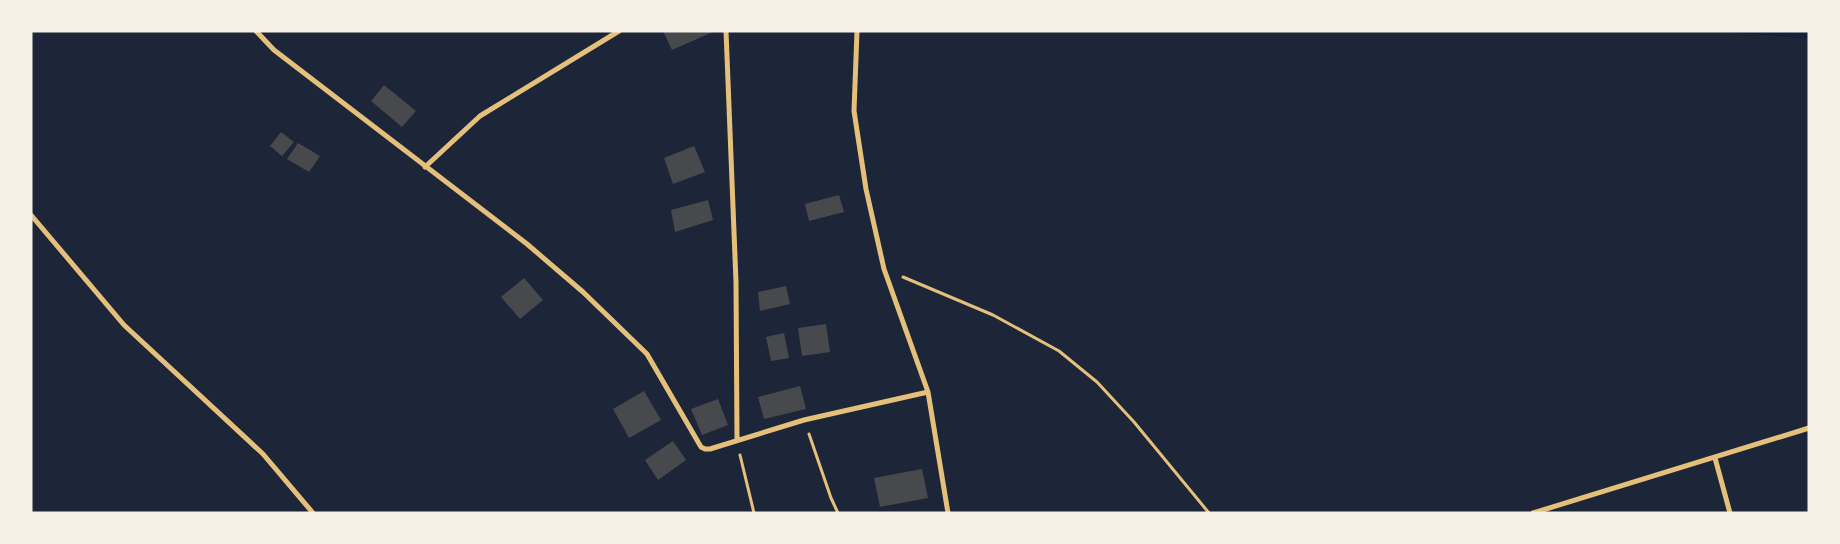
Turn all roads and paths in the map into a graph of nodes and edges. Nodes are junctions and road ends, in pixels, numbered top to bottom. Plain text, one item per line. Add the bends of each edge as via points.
1 (256, 31) edge
2 (619, 31) edge
3 (726, 31) edge
4 (857, 31) edge
5 (425, 167) junction
6 (31, 215) edge
7 (884, 269) junction
8 (928, 392) junction
9 (804, 420) junction
10 (1809, 428) edge
11 (737, 440) junction
12 (1715, 458) junction
13 (1542, 511) edge
14 (313, 513) edge
15 (754, 513) edge
16 (838, 513) edge
17 (948, 513) edge
18 (1209, 513) edge
19 (1532, 513) edge
20 (1730, 513) edge

1 - 5 street via 274,50
2 - 5 street via 480,116
3 - 11 street via 736,282
4 - 7 street via 854,111 866,189
5 - 11 street via 527,244 647,354 701,447 710,449
6 - 14 street via 124,325 263,454
7 - 8 street
7 - 18 path via 993,315 1059,351 1097,382
8 - 9 street
8 - 17 street
9 - 11 street
9 - 16 path
10 - 12 street
11 - 15 path
12 - 13 street
12 - 20 street
13 - 19 street

